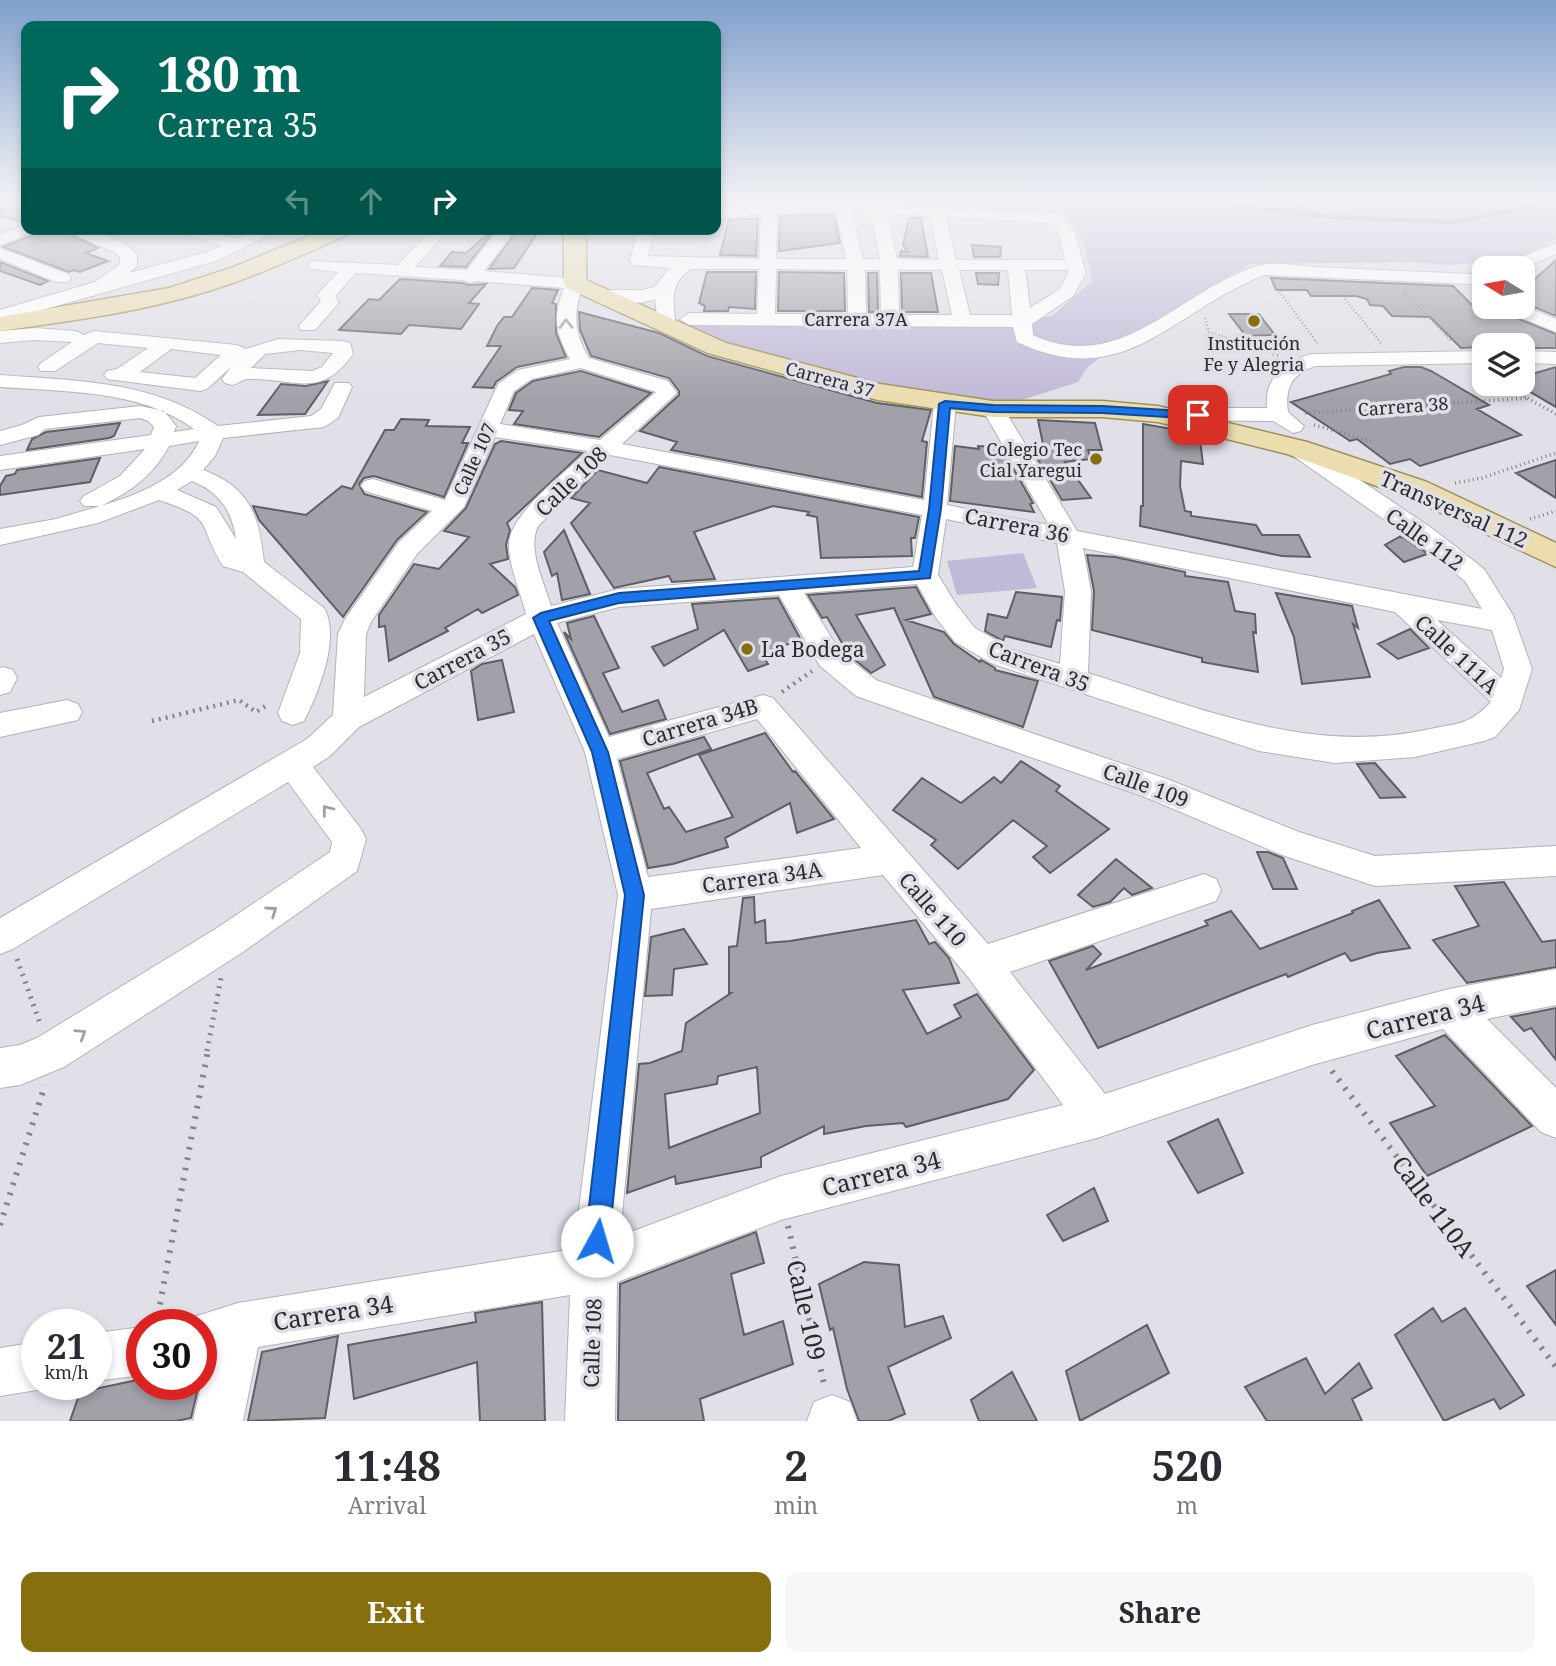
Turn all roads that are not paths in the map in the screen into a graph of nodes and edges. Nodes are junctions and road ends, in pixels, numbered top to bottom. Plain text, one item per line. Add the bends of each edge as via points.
1 (33, 266) edge
2 (127, 266) edge
3 (182, 266) edge
4 (235, 266) edge
5 (254, 266) edge
6 (332, 266) edge
7 (406, 266) edge
8 (479, 266) edge
9 (575, 266) edge
10 (682, 266) edge
11 (769, 266) edge
12 (856, 266) edge
13 (889, 266) edge
14 (950, 266) edge
15 (1016, 266) edge
16 (1076, 266) edge
17 (351, 268) junction
18 (401, 272) junction
19 (62, 278) dead end
20 (470, 278) junction
21 (1472, 278) edge
22 (575, 284) junction
23 (101, 286) junction
24 (664, 288) junction
25 (608, 296) junction
26 (0, 316) edge
27 (1535, 317) edge
28 (766, 318) junction
29 (858, 319) junction
30 (890, 319) junction
31 (962, 320) junction
32 (1023, 321) junction
33 (678, 322) junction
34 (0, 324) edge
35 (308, 326) dead end
36 (1556, 326) edge
37 (0, 337) edge
38 (76, 337) dead end
39 (159, 343) dead end
40 (1472, 356) edge
41 (1535, 357) edge
42 (1556, 358) edge
43 (0, 362) edge
44 (582, 362) junction
45 (48, 367) junction
46 (239, 373) dead end
47 (121, 376) junction
48 (0, 381) edge
49 (342, 387) dead end
50 (0, 401) edge
51 (945, 404) junction
52 (993, 409) junction
53 (186, 413) junction
54 (1158, 414) junction
55 (1278, 415) junction
56 (487, 429) junction
57 (5, 430) edge
58 (214, 433) junction
59 (161, 441) junction
60 (606, 446) junction
61 (1297, 448) junction
62 (1361, 453) junction
63 (0, 463) edge
64 (191, 473) junction
65 (373, 486) dead end
66 (158, 492) junction
67 (450, 509) junction
68 (935, 509) junction
69 (0, 520) edge
70 (1068, 536) junction
71 (0, 537) edge
72 (1556, 556) edge
73 (252, 566) junction
74 (925, 575) junction
75 (788, 587) junction
76 (1404, 606) junction
77 (541, 618) junction
78 (1503, 622) junction
79 (1073, 681) junction
80 (1509, 702) junction
81 (763, 706) joint
82 (67, 712) dead end
83 (293, 713) dead end
84 (348, 719) junction
85 (0, 725) edge
86 (600, 752) junction
87 (292, 764) junction
88 (890, 859) junction
89 (1556, 861) edge
90 (1205, 890) dead end
91 (635, 895) junction
92 (3, 934) edge
93 (981, 964) junction
94 (1556, 987) edge
95 (1449, 1008) junction
96 (0, 1068) edge
97 (1097, 1117) junction
98 (1556, 1117) edge
99 (594, 1268) junction
100 (220, 1332) edge
101 (21, 1369) edge
102 (0, 1372) edge
103 (218, 1421) edge
104 (590, 1421) edge

1 - 19 street
2 - 23 street
3 - 23 street
4 - 26 main road via 136,294
5 - 34 main road via 174,294
6 - 17 street, Carrera 37
7 - 18 street
8 - 20 street
9 - 22 main road
10 - 24 street via 668,276
11 - 28 street
12 - 29 street
13 - 30 street
14 - 31 street
15 - 32 street
16 - 32 street via 1067,292
17 - 18 street, Carrera 37
17 - 35 street via 326,295 330,302
18 - 20 street, Carrera 37
20 - 22 street, Carrera 37
21 - 32 street via 1263,270 1233,282 1119,347 1088,353 1037,346 1024,338
22 - 25 main road, Carrera 37
44 -> 22 street via 566,336 565,313
23 - 26 street
24 - 25 street via 643,297
24 - 33 street
25 - 33 main road, Carrera 37
27 - 36 street
28 - 29 street, Carrera 37A
28 - 33 street, Carrera 37A
29 - 30 street, Carrera 37A
30 - 31 street, Carrera 37A
31 - 32 street, Carrera 37A
33 - 51 main road, Carrera 37 via 717,348 878,393
37 - 38 street
39 - 45 street via 94,337
40 - 55 street via 1329,358 1300,364 1279,383 1275,397
41 - 42 street
43 - 45 street
44 - 56 street, Calle 107 via 515,380 505,388
44 - 60 street, Calle 108 via 661,385 667,393
45 - 47 street
46 - 53 street via 216,395
47 - 47 street via 200,385 237,351 167,343
48 - 53 street via 123,395
49 - 58 street via 330,413 316,422
50 - 57 street via 27,398 31,402
51 - 52 main road, Carrera 37
51 - 68 street
52 - 54 main road, Carrera 37
52 - 70 street
53 - 58 street
54 - 55 street
54 - 61 main road, Carrera 37
55 - 62 street
56 - 60 street, Carrera 36
56 - 67 street, Calle 107
57 - 59 street via 140,411 156,416 166,426
58 - 59 street
58 - 64 street via 211,448
59 - 63 street
59 - 69 street via 147,465 116,490 44,516
60 - 68 street, Carrera 36
60 - 77 street, Calle 108 via 527,523 522,534 521,547
61 - 62 main road, Carrera 37
61 - 78 street, Calle 112 via 1475,575
62 - 72 main road, Transversal 112 via 1416,489
64 - 66 street
64 - 73 street via 208,478 240,503
65 - 67 street
66 - 71 street via 125,508
66 - 73 street via 205,508 217,521 232,560
67 - 84 street, Calle 107 via 408,548 359,619 352,634
68 - 70 street, Carrera 36
68 - 74 street
70 - 76 street, Carrera 36
70 - 79 street via 1078,591
73 - 83 street via 314,615 305,684
74 - 75 street, Carrera 35
74 - 79 street, Carrera 35 via 965,635 1003,657
75 - 77 street, Carrera 35 via 619,598
75 - 89 street, Calle 109 via 830,659 866,688 1156,788 1294,845 1375,871
76 - 78 street, Carrera 36
76 - 80 street, Calle 111A
77 - 84 street, Carrera 35
77 - 86 street, Calle 108
78 - 80 street, Calle 112 via 1518,668
79 - 80 street, Carrera 35 via 1259,738 1335,751 1415,745 1484,729
81 - 86 street, Carrera 34B
81 - 88 street, Calle 110
82 - 85 street
84 - 87 street, Carrera 35 via 324,743
86 - 91 street, Calle 108
87 - 92 street, Carrera 35
96 -> 87 street via 50,1054 230,940 345,860 349,839
88 - 91 street, Carrera 34A
88 - 93 street, Calle 110
90 - 93 street
91 - 99 street, Calle 108
93 - 97 street, Calle 110
94 - 95 street, Carrera 34
95 - 97 street, Carrera 34 via 1312,1045
95 - 98 street
97 - 99 street, Carrera 34 via 781,1198
99 - 100 street, Carrera 34
99 - 104 street, Calle 108
100 - 103 street
101 - 102 street

